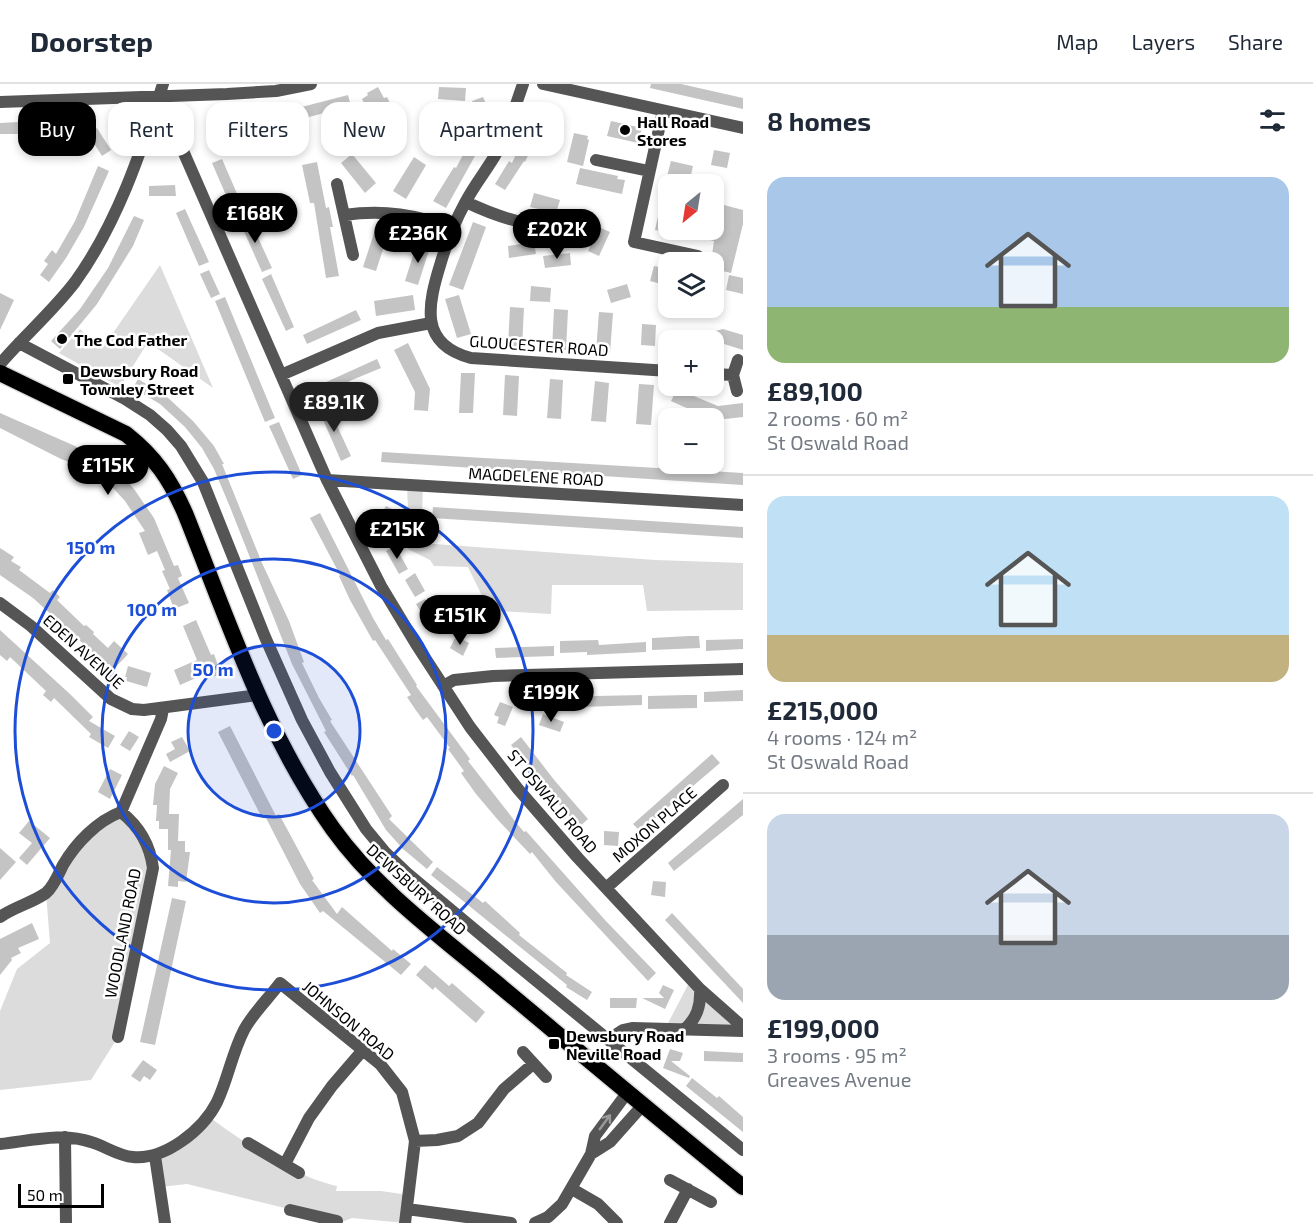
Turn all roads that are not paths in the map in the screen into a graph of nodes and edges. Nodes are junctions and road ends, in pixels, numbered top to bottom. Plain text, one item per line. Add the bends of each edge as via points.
1 (311, 84) edge
2 (523, 84) edge
3 (543, 84) edge
4 (161, 90) edge
5 (0, 102) edge
6 (663, 111) junction
7 (743, 128) edge
8 (596, 160) dead end
9 (649, 171) junction
10 (338, 184) dead end
11 (465, 202) junction
12 (344, 215) junction
13 (454, 228) junction
14 (586, 230) dead end
15 (683, 252) edge
16 (353, 255) dead end
17 (431, 323) junction
18 (18, 343) junction
19 (738, 360) dead end
20 (0, 364) edge
21 (658, 370) edge
22 (0, 373) edge
23 (724, 374) edge
24 (281, 375) junction
25 (734, 375) junction
26 (737, 391) dead end
27 (327, 480) junction
28 (743, 505) edge
29 (0, 603) edge
30 (743, 669) edge
31 (443, 686) junction
32 (258, 695) junction
33 (163, 709) junction
34 (723, 785) dead end
35 (121, 812) junction
36 (606, 888) junction
37 (0, 917) edge
38 (700, 989) junction
39 (743, 1029) edge
40 (684, 1030) junction
41 (118, 1037) dead end
42 (609, 1039) junction
43 (363, 1050) junction
44 (523, 1052) dead end
45 (533, 1064) junction
46 (546, 1077) dead end
47 (627, 1093) junction
48 (642, 1106) junction
49 (65, 1137) junction
50 (415, 1141) junction
51 (248, 1143) dead end
52 (0, 1144) edge
53 (743, 1150) edge
54 (591, 1154) junction
55 (155, 1156) junction
56 (285, 1164) junction
57 (299, 1173) dead end
58 (670, 1180) dead end
59 (743, 1186) edge
60 (572, 1189) junction
61 (688, 1189) junction
62 (711, 1202) dead end
63 (407, 1209) junction
64 (290, 1210) dead end
65 (311, 1219) edge
66 (337, 1221) dead end
67 (539, 1222) edge
68 (66, 1223) edge
69 (165, 1223) edge
70 (405, 1223) edge
71 (511, 1223) edge
72 (617, 1223) edge
73 (670, 1223) edge

1 - 4 street via 276,91
2 - 11 street via 496,153
3 - 6 street
4 - 5 street
4 - 18 street via 138,158 93,254 74,283
4 - 24 street, ST OSWALD ROAD
6 - 7 street
6 - 9 street
8 - 9 street via 610,159
9 - 15 street via 633,242
10 - 12 street
11 - 13 street
11 - 14 street via 531,226
12 - 13 street via 396,213
12 - 16 street
13 - 17 street via 431,298
17 - 21 street, GLOUCESTER ROAD via 449,349 471,358
17 - 24 street via 378,333
18 - 20 street
18 - 42 street, DEWSBURY ROAD via 125,399 150,415 181,446 203,482 299,714 366,829 407,873
19 - 25 street
22 - 32 highway, DEWSBURY ROAD via 126,434 159,464 185,513
23 - 25 street
24 - 27 street, ST OSWALD ROAD
25 - 26 street
27 - 28 street, MAGDELENE ROAD
27 - 31 street, ST OSWALD ROAD via 381,586
29 - 33 street, EDEN AVENUE via 111,699 132,709
30 - 31 street via 493,676 453,680
31 - 36 street, ST OSWALD ROAD via 518,789
32 - 33 street, EDEN AVENUE
32 - 47 highway, DEWSBURY ROAD via 295,769 351,854 417,917
33 - 35 street
34 - 36 street, MOXON PLACE
35 - 37 street via 93,829 78,844 46,892
35 - 41 street, WOODLAND ROAD via 147,842 153,868
36 - 38 street, ST OSWALD ROAD
38 - 39 street, ST OSWALD ROAD
38 - 40 street via 698,1012
39 - 40 street
40 - 42 street via 632,1028
42 - 53 street, DEWSBURY ROAD
43 - 50 street, JOHNSON ROAD via 402,1092
43 - 55 street, JOHNSON ROAD via 280,983 245,1027 208,1116 175,1146
43 - 56 street via 309,1118
44 - 45 street
45 - 46 street
45 - 50 street via 504,1089 477,1123 458,1136
47 - 48 highway, DEWSBURY ROAD
54 -> 47 street via 595,1136
48 - 54 street via 610,1142
48 - 59 highway, DEWSBURY ROAD
49 - 52 street
49 - 55 street via 90,1141 133,1157
49 - 68 street
50 - 63 street, JOHNSON ROAD
51 - 56 street
54 - 60 street
55 - 69 street
56 - 57 street
58 - 61 street
60 - 67 street via 562,1204
60 - 72 street via 598,1204
61 - 62 street
61 - 73 street
63 - 70 street, JOHNSON ROAD
63 - 71 street
64 - 65 street
65 - 66 street

